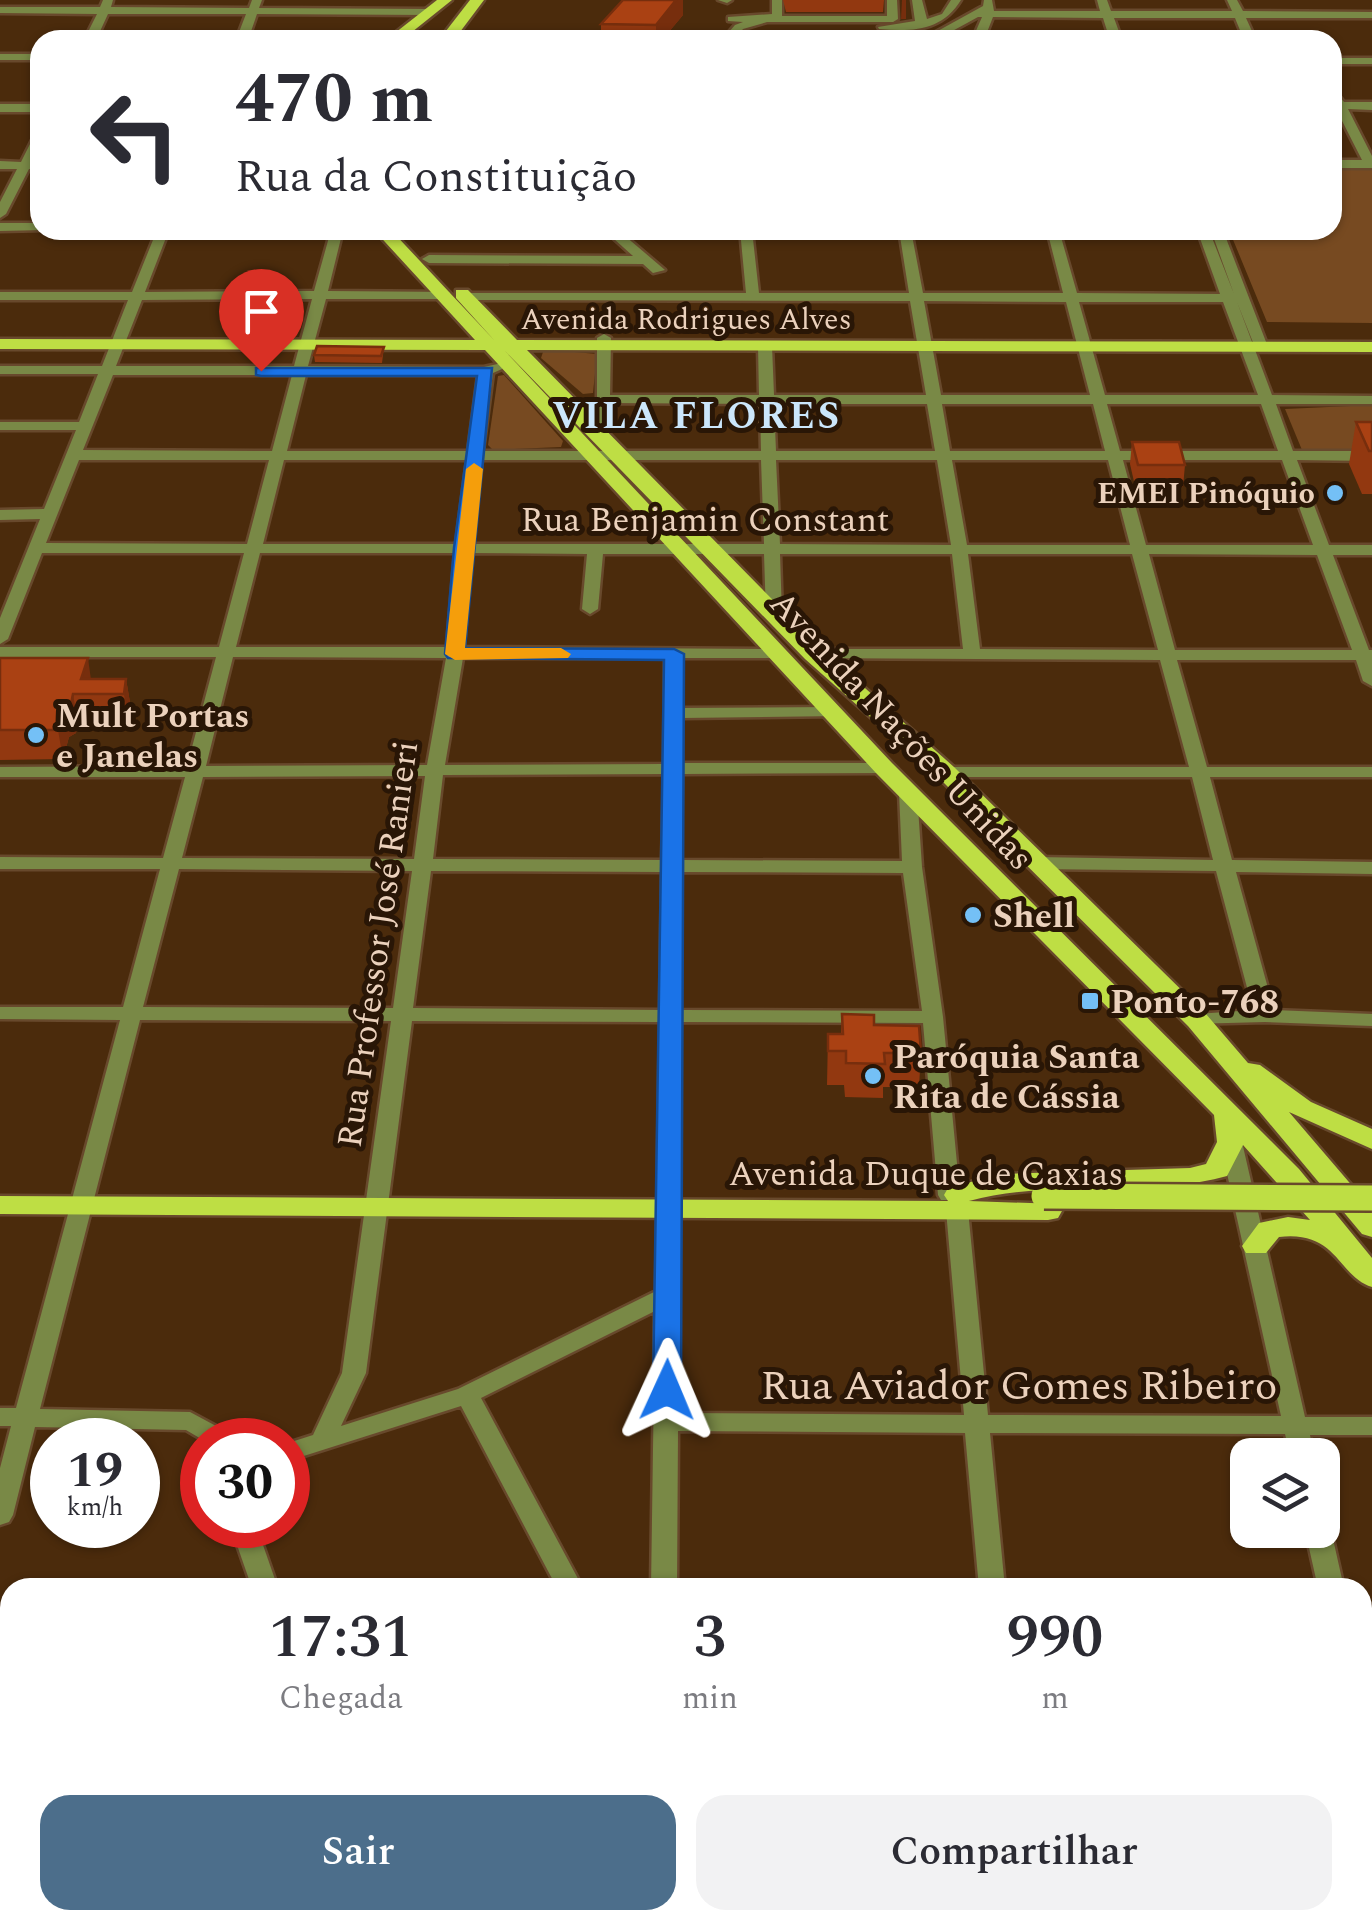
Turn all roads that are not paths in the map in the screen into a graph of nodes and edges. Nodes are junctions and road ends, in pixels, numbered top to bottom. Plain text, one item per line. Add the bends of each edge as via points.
1 (445, 0) edge
2 (477, 0) edge
3 (777, 0) edge
4 (892, 0) edge
5 (1102, 0) edge
6 (1232, 0) edge
7 (1360, 0) edge
8 (106, 5) edge
9 (255, 5) edge
10 (396, 5) edge
11 (919, 7) edge
12 (952, 8) edge
13 (986, 9) edge
14 (0, 10) edge
15 (430, 12) junction
16 (1238, 14) junction
17 (1108, 16) junction
18 (1371, 17) edge
19 (466, 20) junction
20 (777, 25) junction
21 (847, 26) junction
22 (864, 26) junction
23 (95, 30) edge
24 (246, 30) edge
25 (395, 30) edge
26 (406, 30) edge
27 (458, 30) edge
28 (768, 30) edge
29 (848, 30) edge
30 (865, 30) edge
31 (874, 30) edge
32 (895, 30) edge
33 (899, 30) edge
34 (944, 30) edge
35 (1113, 30) edge
36 (1245, 30) edge
37 (0, 58) edge
38 (30, 58) edge
39 (1342, 61) edge
40 (1372, 61) edge
41 (1342, 105) edge
42 (1372, 106) edge
43 (0, 108) edge
44 (30, 108) edge
45 (1342, 114) edge
46 (1342, 164) edge
47 (1371, 164) edge
48 (0, 165) edge
49 (30, 166) edge
50 (30, 170) edge
51 (0, 214) edge
52 (0, 226) edge
53 (30, 227) edge
54 (159, 240) edge
55 (334, 240) edge
56 (392, 240) edge
57 (411, 240) edge
58 (621, 240) edge
59 (747, 240) edge
60 (907, 240) edge
61 (1056, 240) edge
62 (1206, 240) edge
63 (1220, 240) edge
64 (429, 259) junction
65 (644, 260) junction
66 (658, 270) dead end
67 (444, 295) junction
68 (0, 296) edge
69 (138, 296) junction
70 (320, 296) junction
71 (464, 296) junction
72 (754, 297) junction
73 (916, 298) junction
74 (1073, 298) junction
75 (1244, 298) junction
76 (1228, 299) junction
77 (1372, 340) edge
78 (0, 341) edge
79 (119, 341) junction
80 (308, 342) junction
81 (604, 342) junction
82 (925, 343) junction
83 (1083, 343) junction
84 (1252, 343) junction
85 (500, 346) junction
86 (764, 346) junction
87 (1372, 348) edge
88 (0, 370) edge
89 (108, 370) junction
90 (486, 371) junction
91 (300, 372) junction
92 (602, 399) junction
93 (766, 399) junction
94 (934, 400) junction
95 (1097, 400) junction
96 (1265, 400) junction
97 (1372, 400) edge
98 (0, 426) edge
99 (84, 426) junction
100 (602, 436) junction
101 (75, 454) junction
102 (476, 454) junction
103 (591, 454) junction
104 (276, 455) junction
105 (620, 455) junction
106 (770, 456) junction
107 (942, 456) junction
108 (1115, 456) junction
109 (1289, 456) junction
110 (1372, 456) edge
111 (49, 514) junction
112 (0, 515) edge
113 (37, 548) junction
114 (253, 548) junction
115 (463, 548) junction
116 (679, 548) junction
117 (710, 548) junction
118 (595, 549) junction
119 (774, 549) junction
120 (1140, 550) junction
121 (1322, 550) junction
122 (1372, 550) edge
123 (960, 551) junction
124 (590, 610) dead end
125 (774, 615) junction
126 (5, 616) edge
127 (0, 638) edge
128 (0, 652) edge
129 (776, 653) junction
130 (224, 654) junction
131 (455, 654) junction
132 (674, 654) junction
133 (813, 654) junction
134 (972, 654) junction
135 (1167, 654) junction
136 (1367, 655) edge
137 (1372, 680) edge
138 (834, 712) junction
139 (675, 713) junction
140 (884, 768) junction
141 (435, 771) junction
142 (0, 772) edge
143 (194, 772) junction
144 (673, 772) junction
145 (946, 772) junction
146 (1372, 772) edge
147 (1198, 773) junction
148 (908, 792) junction
149 (1007, 834) junction
150 (958, 844) junction
151 (0, 863) edge
152 (1036, 863) junction
153 (170, 864) junction
154 (423, 864) junction
155 (672, 866) junction
156 (912, 867) junction
157 (1224, 868) junction
158 (1372, 868) edge
159 (1010, 898) junction
160 (1072, 900) junction
161 (0, 1013) edge
162 (131, 1013) junction
163 (404, 1016) junction
164 (672, 1016) junction
165 (1265, 1016) junction
166 (933, 1018) junction
167 (1197, 1020) junction
168 (1372, 1020) edge
169 (1224, 1053) junction
170 (1226, 1112) junction
171 (1372, 1140) edge
172 (1231, 1142) junction
173 (0, 1192) edge
174 (1372, 1198) edge
175 (83, 1199) junction
176 (377, 1200) junction
177 (955, 1200) junction
178 (669, 1201) junction
179 (0, 1204) edge
180 (1046, 1204) junction
181 (1372, 1211) edge
182 (1372, 1227) edge
183 (1256, 1246) junction
184 (1348, 1249) junction
185 (1372, 1277) edge
186 (669, 1294) junction
187 (467, 1395) junction
188 (27, 1416) junction
189 (0, 1417) edge
190 (180, 1422) edge
191 (666, 1422) junction
192 (976, 1423) junction
193 (1295, 1425) junction
194 (1372, 1426) edge
195 (324, 1437) junction
196 (1298, 1438) edge
197 (310, 1443) edge
198 (0, 1516) edge
199 (251, 1548) edge
200 (1322, 1548) edge
201 (262, 1578) edge
202 (565, 1578) edge
203 (664, 1578) edge
204 (991, 1578) edge
205 (1328, 1578) edge

1 - 15 main road
2 - 19 main road
3 - 20 street
4 - 20 street via 893,19
5 - 17 street
6 - 16 street
7 - 18 street
8 - 9 street
8 - 14 street
8 - 23 street
9 - 10 street
9 - 24 street
10 - 15 street
10 - 25 street
11 - 12 street
11 - 33 street via 919,24
12 - 32 street
13 - 17 street
13 - 34 street
15 - 19 main road
15 - 26 main road
16 - 17 street
16 - 18 street
16 - 36 street
17 - 35 street
19 - 27 main road
20 - 21 street
20 - 28 street
21 - 22 street
21 - 29 street
22 - 30 street
22 - 31 street
37 - 38 street
39 - 40 street
41 - 42 street
43 - 44 street
45 - 47 street
46 - 47 street
48 - 49 street
50 - 51 street
52 - 53 street
54 - 69 street
55 - 70 street
56 - 67 main road, Avenida Nações Unidas
57 - 64 main road, Avenida Nações Unidas
58 - 65 street
59 - 72 street
60 - 73 street
61 - 74 street
62 - 76 street
63 - 75 street
64 - 65 street
64 - 71 main road, Avenida Nações Unidas
65 - 66 street
67 - 70 street
67 - 85 main road, Avenida Nações Unidas
68 - 69 street
69 - 70 street
69 - 79 street
70 - 80 street
71 - 72 street
71 - 85 main road, Avenida Nações Unidas
72 - 73 street
73 - 74 street
73 - 82 street
74 - 76 street
74 - 83 street
75 - 76 street
75 - 84 street
76 - 84 street
77 - 84 main road, Avenida Rodrigues Alves
78 - 79 main road, Avenida Rodrigues Alves
79 - 80 main road, Avenida Rodrigues Alves
79 - 89 street
80 - 85 main road, Avenida Rodrigues Alves
80 - 91 street
81 - 82 main road, Avenida Rodrigues Alves
81 - 85 main road, Avenida Rodrigues Alves
81 - 86 main road, Avenida Rodrigues Alves
81 - 92 street
82 - 83 main road, Avenida Rodrigues Alves
82 - 86 main road, Avenida Rodrigues Alves
82 - 94 street
83 - 84 main road, Avenida Rodrigues Alves
83 - 95 street
84 - 87 main road, Avenida Rodrigues Alves
84 - 96 street
85 - 90 street
85 - 100 main road, Avenida Nações Unidas
85 - 103 main road, Avenida Nações Unidas
86 - 93 street
88 - 89 street
89 - 91 street
89 - 99 street
90 - 91 street
90 - 102 street, Rua Professor José Ranieri
91 - 104 street
92 - 93 street
92 - 100 street
93 - 94 street
93 - 106 street
94 - 95 street
94 - 107 street
95 - 96 street
95 - 108 street
96 - 97 street
96 - 109 street
98 - 99 street
99 - 101 street
100 - 105 main road, Avenida Nações Unidas
101 - 104 street
101 - 111 street
102 - 103 street
102 - 104 street
102 - 115 street, Rua Professor José Ranieri
103 - 105 street
103 - 116 main road, Avenida Nações Unidas
104 - 114 street
105 - 106 street
105 - 117 main road, Avenida Nações Unidas
106 - 107 street
106 - 119 street
107 - 108 street
107 - 123 street
108 - 109 street
108 - 120 street
109 - 110 street
109 - 121 street
111 - 112 street
111 - 113 street
113 - 114 street, Rua Benjamin Constant
113 - 126 street
114 - 115 street, Rua Benjamin Constant
114 - 130 street
115 - 118 street, Rua Benjamin Constant
115 - 131 street, Rua Professor José Ranieri
116 - 117 street, Rua Benjamin Constant
116 - 118 street, Rua Benjamin Constant
116 - 129 main road, Avenida Nações Unidas
117 - 119 street, Rua Benjamin Constant
117 - 125 main road, Avenida Nações Unidas
118 - 124 street
119 - 123 street, Rua Benjamin Constant
119 - 125 street
120 - 121 street, Rua Benjamin Constant
120 - 123 street, Rua Benjamin Constant
120 - 135 street
121 - 122 street, Rua Benjamin Constant
121 - 136 street
123 - 134 street
125 - 133 main road, Avenida Nações Unidas
126 - 127 street
128 - 130 street
129 - 132 street
129 - 138 main road, Avenida Nações Unidas
130 - 131 street
130 - 143 street
131 - 132 street
131 - 141 street, Rua Professor José Ranieri
132 - 139 street
133 - 134 street
133 - 145 main road, Avenida Nações Unidas
134 - 135 street
135 - 136 street
135 - 147 street
136 - 137 street
138 - 139 street
138 - 140 main road, Avenida Nações Unidas
139 - 144 street
140 - 144 street
140 - 148 main road, Avenida Nações Unidas
141 - 143 street
141 - 144 street
141 - 154 street, Rua Professor José Ranieri
142 - 143 street
143 - 153 street
144 - 155 street
145 - 147 street
145 - 149 main road, Avenida Nações Unidas
146 - 147 street
147 - 157 street
148 - 150 main road, Avenida Nações Unidas
148 - 156 street
149 - 150 main road via 999,846
149 - 152 main road, Avenida Nações Unidas
150 - 159 main road, Avenida Nações Unidas
151 - 153 street
152 - 157 street
152 - 160 main road, Avenida Nações Unidas
153 - 154 street
153 - 162 street
154 - 155 street
154 - 163 street, Rua Professor José Ranieri
155 - 156 street
155 - 164 street
156 - 166 street
157 - 158 street
157 - 165 street
159 - 160 main road via 1016,882 1026,880
159 - 170 main road, Avenida Nações Unidas
160 - 167 main road, Avenida Nações Unidas
161 - 162 street
162 - 163 street
162 - 175 street
163 - 164 street
163 - 176 street, Rua Professor José Ranieri
164 - 166 street
164 - 178 street
165 - 167 street
165 - 168 street
166 - 177 street
167 - 169 main road, Avenida Nações Unidas
169 - 171 main road via 1302,1108
169 - 182 main road, Avenida Nações Unidas
170 - 172 main road
170 - 184 main road, Avenida Nações Unidas via 1288,1174
172 - 177 main road via 1217,1170 1190,1177 1001,1183
172 - 183 street
173 - 175 main road, Avenida Duque de Caxias
174 - 180 main road, Avenida Duque de Caxias, bridge
175 - 176 main road, Avenida Duque de Caxias
175 - 179 main road, Avenida Duque de Caxias
175 - 188 street
176 - 178 main road, Avenida Duque de Caxias
176 - 195 street, Rua Professor José Ranieri via 354,1373
177 - 178 main road, Avenida Duque de Caxias
177 - 180 main road, Avenida Duque de Caxias
177 - 192 street
178 - 186 street
180 - 181 main road, Avenida Duque de Caxias
183 - 184 main road via 1269,1230 1297,1226
183 - 193 street
184 - 185 main road, Avenida Nações Unidas
186 - 187 street
186 - 191 street
187 - 195 street
187 - 202 street
188 - 189 street
188 - 190 street
188 - 198 street
191 - 192 street, Rua Aviador Gomes Ribeiro
191 - 203 street
192 - 193 street, Rua Aviador Gomes Ribeiro
192 - 204 street
193 - 194 street, Rua Aviador Gomes Ribeiro
193 - 196 street
195 - 197 street
199 - 201 street
200 - 205 street

